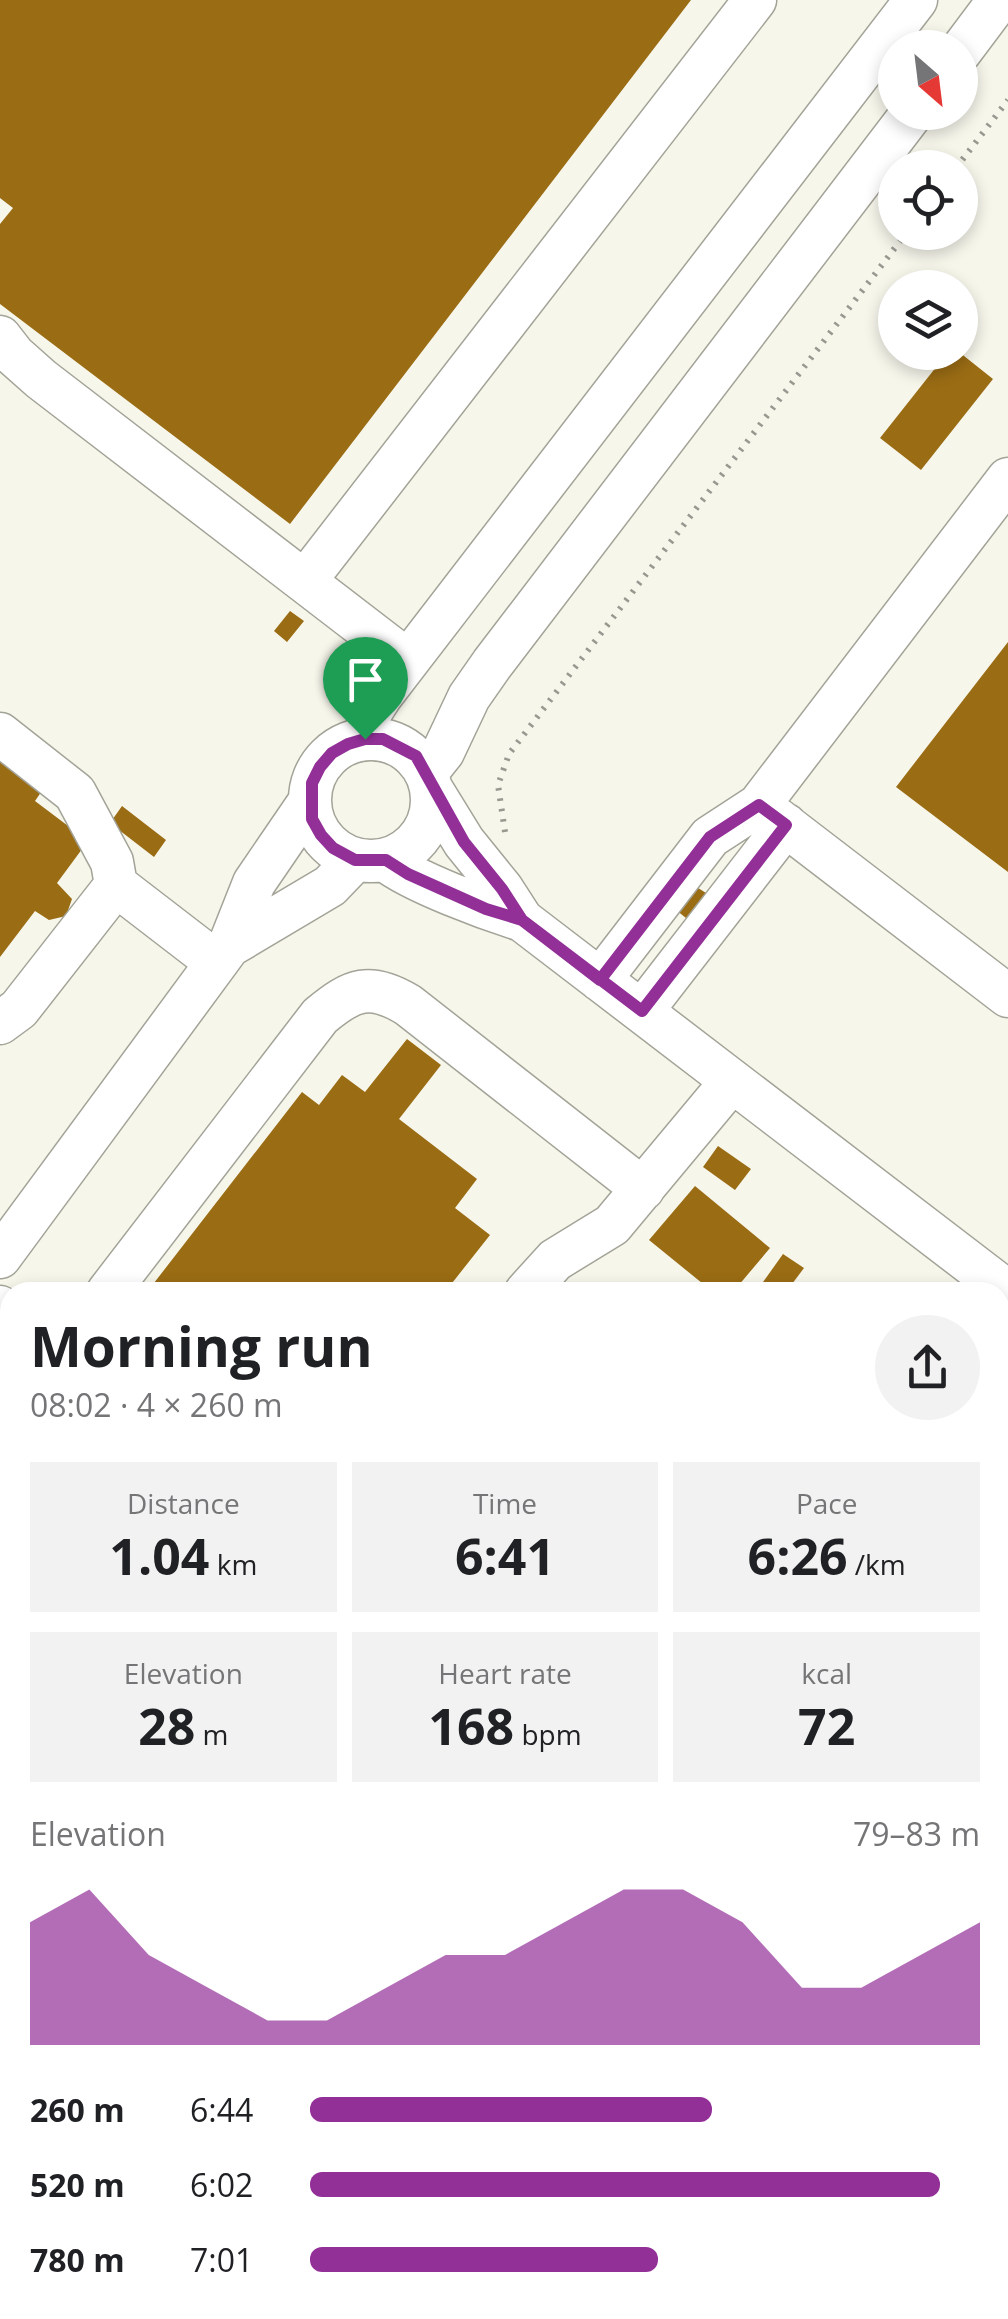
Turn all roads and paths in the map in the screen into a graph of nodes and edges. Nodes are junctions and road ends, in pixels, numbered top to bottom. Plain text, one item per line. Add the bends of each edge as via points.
1 (754, 0) edge
2 (916, 0) edge
3 (999, 0) edge
4 (976, 30) edge
5 (1008, 100) edge
6 (900, 130) edge
7 (970, 150) edge
8 (893, 250) edge
9 (0, 336) edge
10 (1008, 479) edge
11 (306, 581) junction
12 (408, 660) junction
13 (0, 734) edge
14 (365, 739) junction
15 (430, 781) junction
16 (310, 801) junction
17 (772, 815) junction
18 (507, 844) dead end
19 (370, 860) junction
20 (116, 885) junction
21 (522, 920) junction
22 (222, 954) junction
23 (600, 980) junction
24 (1008, 996) edge
25 (642, 1011) junction
26 (0, 1024) edge
27 (732, 1081) junction
28 (643, 1189) junction
29 (0, 1256) edge
30 (116, 1282) edge
31 (548, 1282) edge
32 (995, 1282) edge

1 - 11 street
2 - 12 street
3 - 4 street
5 - 7 path
6 - 15 street via 484,675
8 - 18 path via 508,754 498,785
9 - 11 street via 41,379
10 - 17 street
11 - 12 street
12 - 14 street via 374,705
13 - 20 street via 75,792 112,862
14 - 15 street via 383,739 416,756
14 - 16 street via 332,753 312,783
15 - 19 street via 432,813 422,834 406,850
15 - 21 street via 464,842
16 - 19 street via 312,819 333,848
16 - 22 street via 254,883
17 - 23 street via 710,837
17 - 24 street
17 - 25 street
19 - 21 street
19 - 22 street
20 - 22 street
20 - 26 street
21 - 23 street
22 - 29 street
23 - 25 street
25 - 27 street
27 - 28 street
27 - 32 street
28 - 30 street via 408,1005 389,993 365,990 320,1016
28 - 31 street via 612,1225 570,1250

